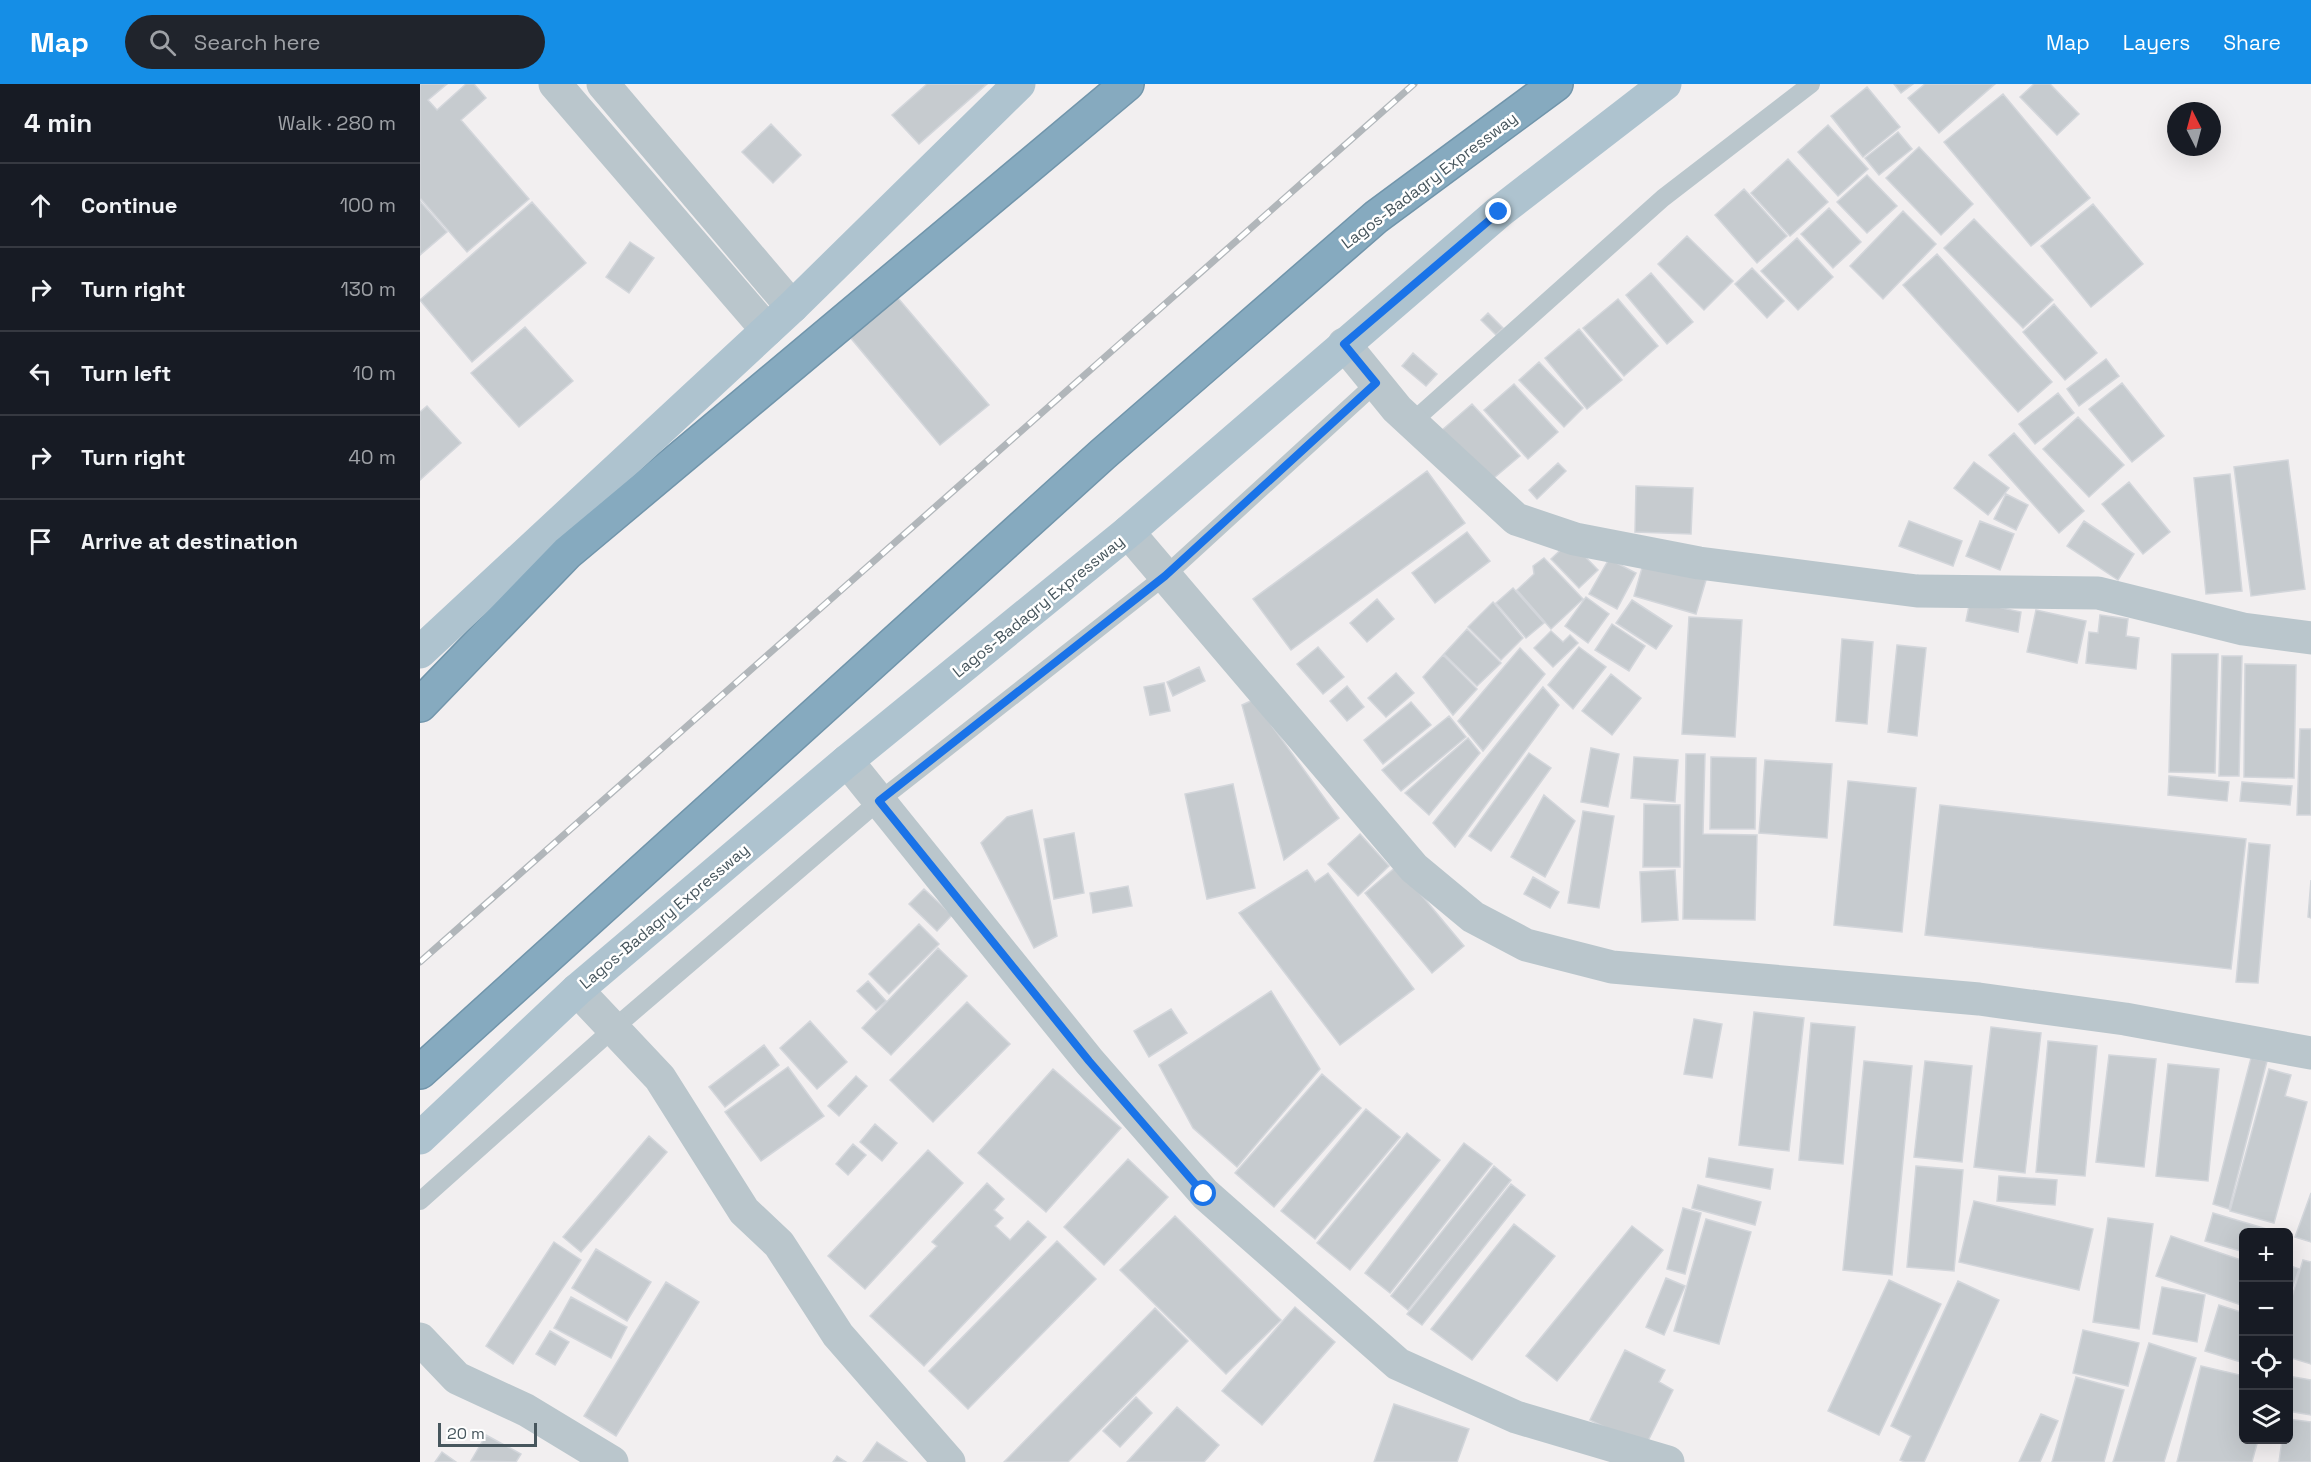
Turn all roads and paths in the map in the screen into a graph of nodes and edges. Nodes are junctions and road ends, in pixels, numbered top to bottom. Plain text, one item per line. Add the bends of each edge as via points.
1 (555, 84) edge
2 (603, 84) edge
3 (1019, 84) edge
4 (1127, 84) edge
5 (1556, 84) edge
6 (1665, 84) edge
7 (1811, 84) edge
8 (792, 307) junction
9 (767, 330) junction
10 (1344, 344) junction
11 (1376, 383) junction
12 (1411, 423) junction
13 (1128, 532) junction
14 (1165, 576) junction
15 (2311, 638) edge
16 (420, 652) edge
17 (420, 705) edge
18 (847, 761) junction
19 (879, 801) junction
20 (577, 990) junction
21 (614, 1029) junction
22 (2311, 1053) edge
23 (420, 1072) edge
24 (420, 1138) edge
25 (420, 1202) edge
26 (420, 1339) edge
27 (612, 1462) edge
28 (949, 1462) edge
29 (1668, 1462) edge

1 - 9 street
2 - 8 street
3 - 8 main road
4 - 17 highway via 567,553
5 - 23 highway, Lagos-Badagry Expressway via 1376,217 1103,453
6 - 10 main road, Lagos-Badagry Expressway via 1499,212
7 - 12 lane via 1663,198
8 - 9 main road
9 - 16 main road
10 - 11 street
10 - 13 main road, Lagos-Badagry Expressway
11 - 12 street
11 - 14 lane
12 - 15 street via 1516,519 1575,539 1699,562 1917,591 2098,593 2243,629
13 - 14 street
13 - 18 main road, Lagos-Badagry Expressway
14 - 19 lane
14 - 22 street via 1414,868 1473,917 1526,945 1612,968 1979,999 2125,1019
18 - 19 street
18 - 20 main road, Lagos-Badagry Expressway
19 - 21 lane
19 - 29 street via 1089,1061 1204,1194 1398,1364 1515,1417
20 - 21 street
20 - 24 main road, Lagos-Badagry Expressway
21 - 25 lane
21 - 28 street via 660,1078 744,1211 779,1244 838,1335
26 - 27 street via 457,1378 526,1410

